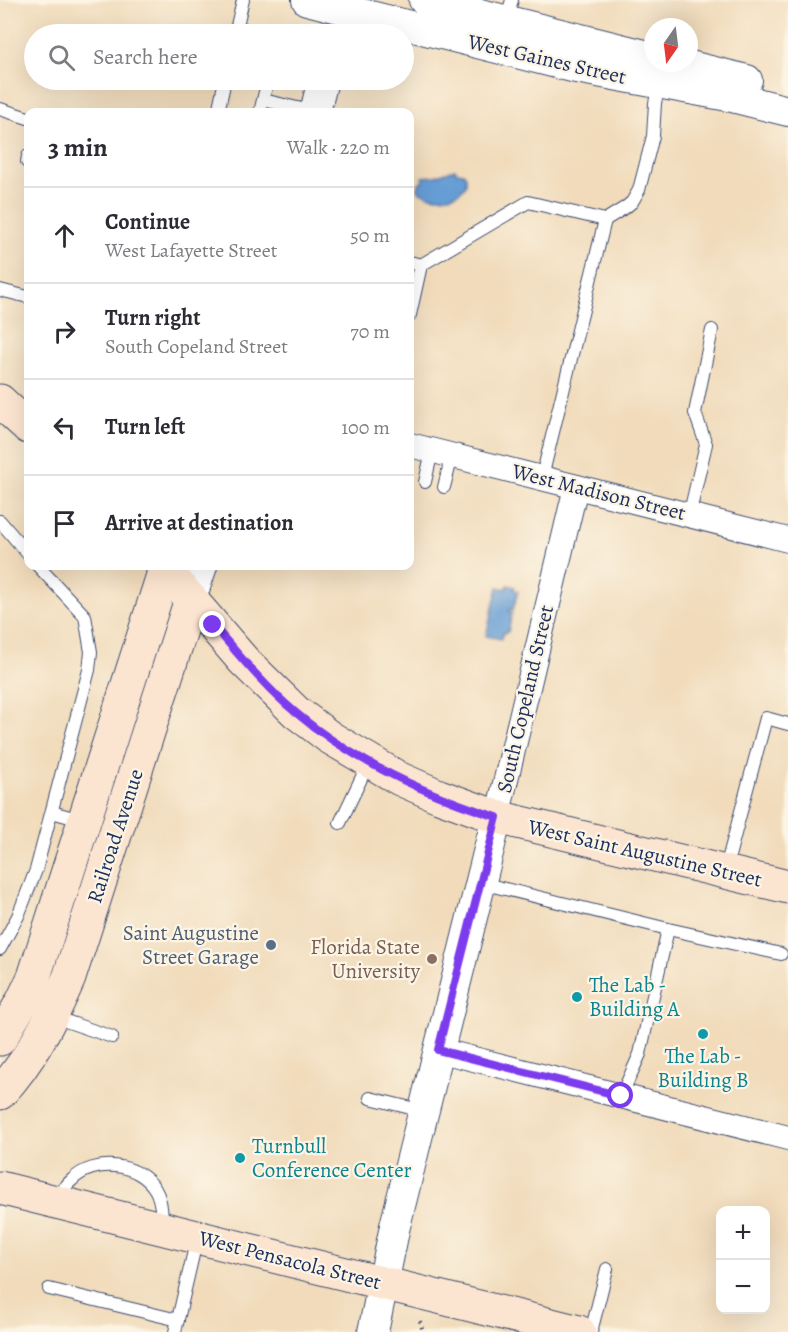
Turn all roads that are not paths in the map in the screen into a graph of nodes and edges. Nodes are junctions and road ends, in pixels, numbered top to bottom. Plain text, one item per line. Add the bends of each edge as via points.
1 (243, 0) edge
2 (307, 0) edge
3 (439, 2) edge
4 (509, 10) edge
5 (338, 14) edge
6 (238, 24) edge
7 (382, 24) edge
8 (414, 31) edge
9 (644, 60) edge
10 (644, 67) edge
11 (662, 72) edge
12 (674, 72) edge
13 (690, 72) edge
14 (223, 90) edge
15 (266, 90) edge
16 (320, 90) edge
17 (788, 90) edge
18 (263, 100) junction
19 (219, 108) edge
20 (261, 108) edge
21 (298, 108) edge
22 (316, 108) edge
23 (0, 109) edge
24 (788, 111) edge
25 (24, 117) edge
26 (605, 220) junction
27 (415, 263) edge
28 (0, 290) edge
29 (24, 296) edge
30 (712, 330) dead end
31 (0, 402) edge
32 (24, 423) edge
33 (431, 451) edge
34 (542, 477) junction
35 (425, 482) dead end
36 (576, 486) junction
37 (444, 487) dead end
38 (689, 516) junction
39 (0, 521) edge
40 (788, 540) edge
41 (24, 549) edge
42 (42, 570) edge
43 (163, 570) edge
44 (167, 570) edge
45 (201, 570) edge
46 (191, 599) junction
47 (788, 724) edge
48 (369, 762) junction
49 (52, 812) junction
50 (497, 817) junction
51 (85, 821) junction
52 (340, 823) dead end
53 (725, 872) junction
54 (480, 882) junction
55 (788, 887) edge
56 (668, 929) junction
57 (0, 949) edge
58 (781, 954) dead end
59 (52, 1016) junction
60 (112, 1037) dead end
61 (0, 1039) edge
62 (438, 1050) junction
63 (0, 1093) edge
64 (621, 1096) junction
65 (370, 1098) dead end
66 (423, 1111) junction
67 (788, 1138) edge
68 (0, 1188) edge
69 (54, 1201) junction
70 (163, 1229) junction
71 (197, 1237) junction
72 (607, 1269) dead end
73 (382, 1283) junction
74 (49, 1289) dead end
75 (177, 1326) edge
76 (373, 1332) edge
77 (579, 1332) edge
78 (591, 1332) edge

1 - 6 lane
2 - 5 street, West Gaines Street
3 - 4 street, West Gaines Street
4 - 9 street, West Gaines Street
5 - 7 street, West Gaines Street
8 - 10 street, West Gaines Street via 576,68
11 - 26 lane via 654,103 653,136 639,190 626,207
12 - 24 street, West Gaines Street via 728,96
13 - 17 street, West Gaines Street
14 - 19 lane
15 - 18 lane
16 - 22 street
18 - 20 lane
18 - 21 lane
23 - 25 lane
26 - 27 lane via 528,202
26 - 34 lane
28 - 29 lane
30 - 38 lane via 695,413 706,444
31 - 32 main road
33 - 34 street, West Madison Street
33 - 35 lane
33 - 37 lane
34 - 36 street, West Madison Street
36 - 38 street, West Madison Street
36 - 50 street, South Copeland Street
38 - 40 street, West Madison Street
39 - 41 lane
42 - 49 lane via 85,616 91,651
43 - 51 main road, Railroad Avenue
44 - 46 main road, West Saint Augustine Street
45 - 46 street, Railroad Avenue
46 - 48 main road, West Saint Augustine Street via 276,694 328,737
46 - 59 main road, Railroad Avenue via 82,940
47 - 53 lane via 766,718
48 - 50 main road, West Saint Augustine Street via 400,780
48 - 52 lane
49 - 51 lane
49 - 57 lane via 36,870
50 - 53 main road, West Saint Augustine Street
50 - 54 street, South Copeland Street
51 - 61 main road, Railroad Avenue via 34,977
53 - 55 main road, West Saint Augustine Street
54 - 56 lane
54 - 62 street, South Copeland Street
56 - 58 lane
56 - 64 lane via 640,1054
59 - 60 lane
59 - 63 main road, Railroad Avenue
62 - 64 street
62 - 66 street, South Copeland Street
64 - 67 street
65 - 66 lane
66 - 73 street, South Copeland Street
68 - 69 main road, West Pensacola Street
69 - 70 main road, West Pensacola Street
69 - 70 lane via 72,1179 88,1170 99,1166 122,1167 144,1176 155,1189
70 - 71 main road, West Pensacola Street
71 - 73 main road, West Pensacola Street
71 - 75 lane
72 - 78 lane
73 - 76 street, South Copeland Street
73 - 77 main road, West Pensacola Street
74 - 75 lane

